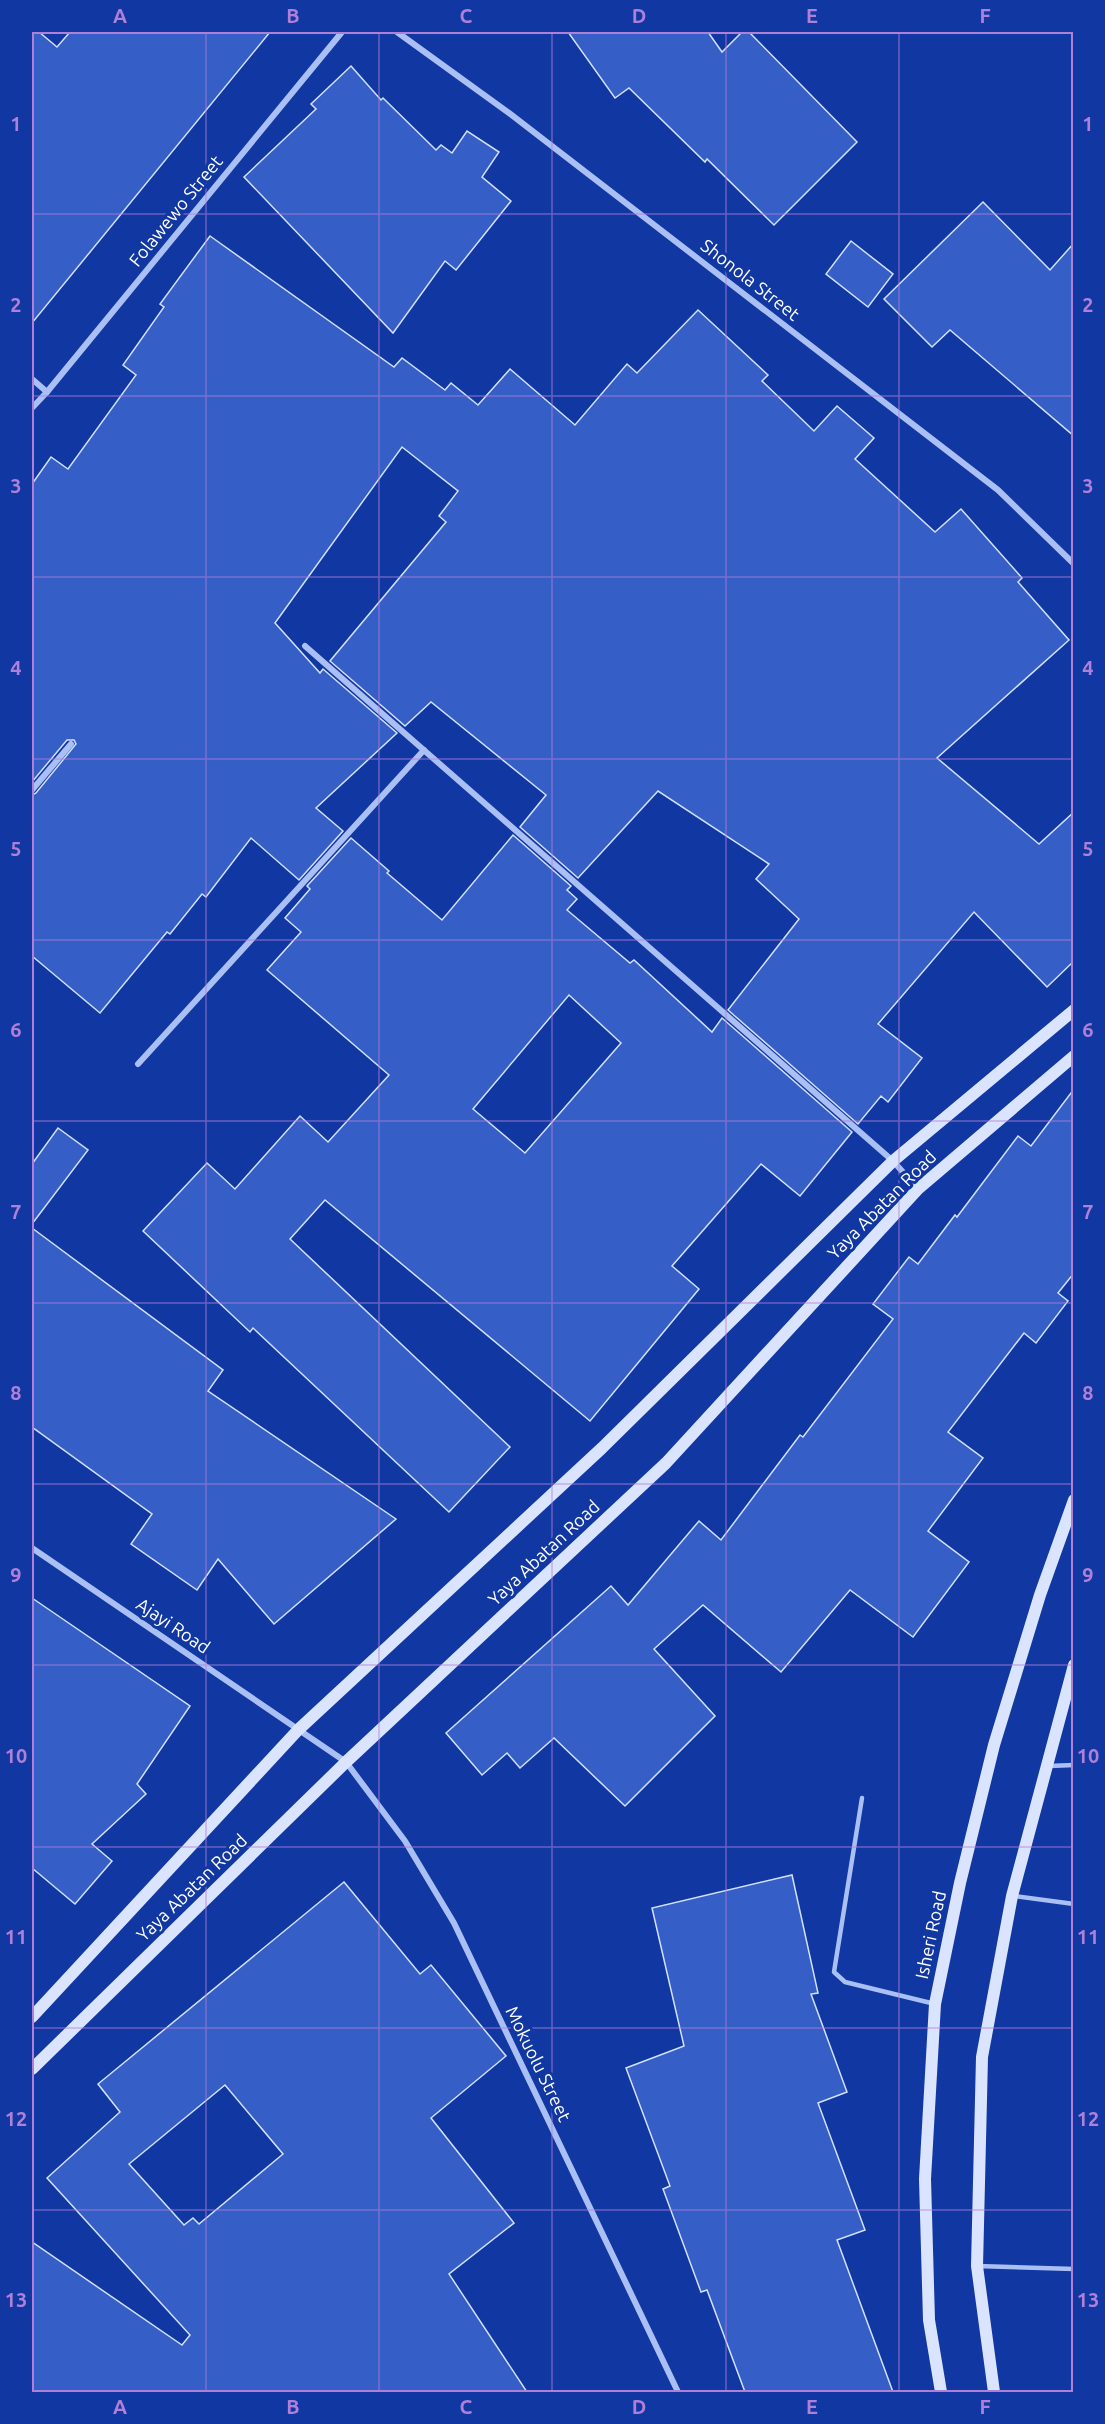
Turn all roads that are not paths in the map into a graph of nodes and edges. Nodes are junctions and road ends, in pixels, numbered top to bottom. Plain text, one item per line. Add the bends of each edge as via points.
1 (342, 32) edge
2 (397, 32) edge
3 (32, 379) edge
4 (48, 392) junction
5 (32, 408) edge
6 (1074, 564) edge
7 (306, 646) dead end
8 (71, 744) dead end
9 (424, 750) junction
10 (32, 790) edge
11 (1074, 1010) edge
12 (1074, 1056) edge
13 (138, 1064) dead end
14 (893, 1161) junction
15 (918, 1189) junction
16 (1074, 1500) edge
17 (32, 1548) edge
18 (1074, 1665) edge
19 (298, 1730) junction
20 (346, 1762) junction
21 (1046, 1766) junction
22 (1074, 1766) edge
23 (862, 1798) dead end
24 (1012, 1896) junction
25 (1074, 1904) edge
26 (935, 2004) junction
27 (32, 2017) edge
28 (32, 2069) edge
29 (977, 2266) junction
30 (1074, 2269) edge
31 (678, 2392) edge
32 (941, 2392) edge
33 (994, 2392) edge

1 - 4 street, Folawewo Street
2 - 6 street, Shonola Street via 509,113 998,490
3 - 4 street
4 - 5 street, Folawewo Street
7 - 9 street
8 - 10 street
9 - 13 street
9 - 14 street
11 - 14 main road, Yaya Abatan Road
12 - 15 main road, Yaya Abatan Road
14 - 15 street
14 - 19 main road, Yaya Abatan Road via 602,1448
15 - 20 main road, Yaya Abatan Road via 666,1463
16 - 26 main road, Isheri Road via 1040,1594 994,1745
17 - 19 street, Ajayi Road
18 - 21 main road
19 - 20 street, Ajayi Road
19 - 27 main road, Yaya Abatan Road
20 - 28 main road, Yaya Abatan Road
20 - 31 street, Mokuolu Street via 405,1841 454,1923
21 - 22 lane
21 - 24 main road
23 - 26 lane via 834,1972 845,1982
24 - 25 lane
24 - 29 main road via 981,2056
26 - 32 main road, Isheri Road via 925,2179 929,2320
29 - 30 lane
29 - 33 main road

